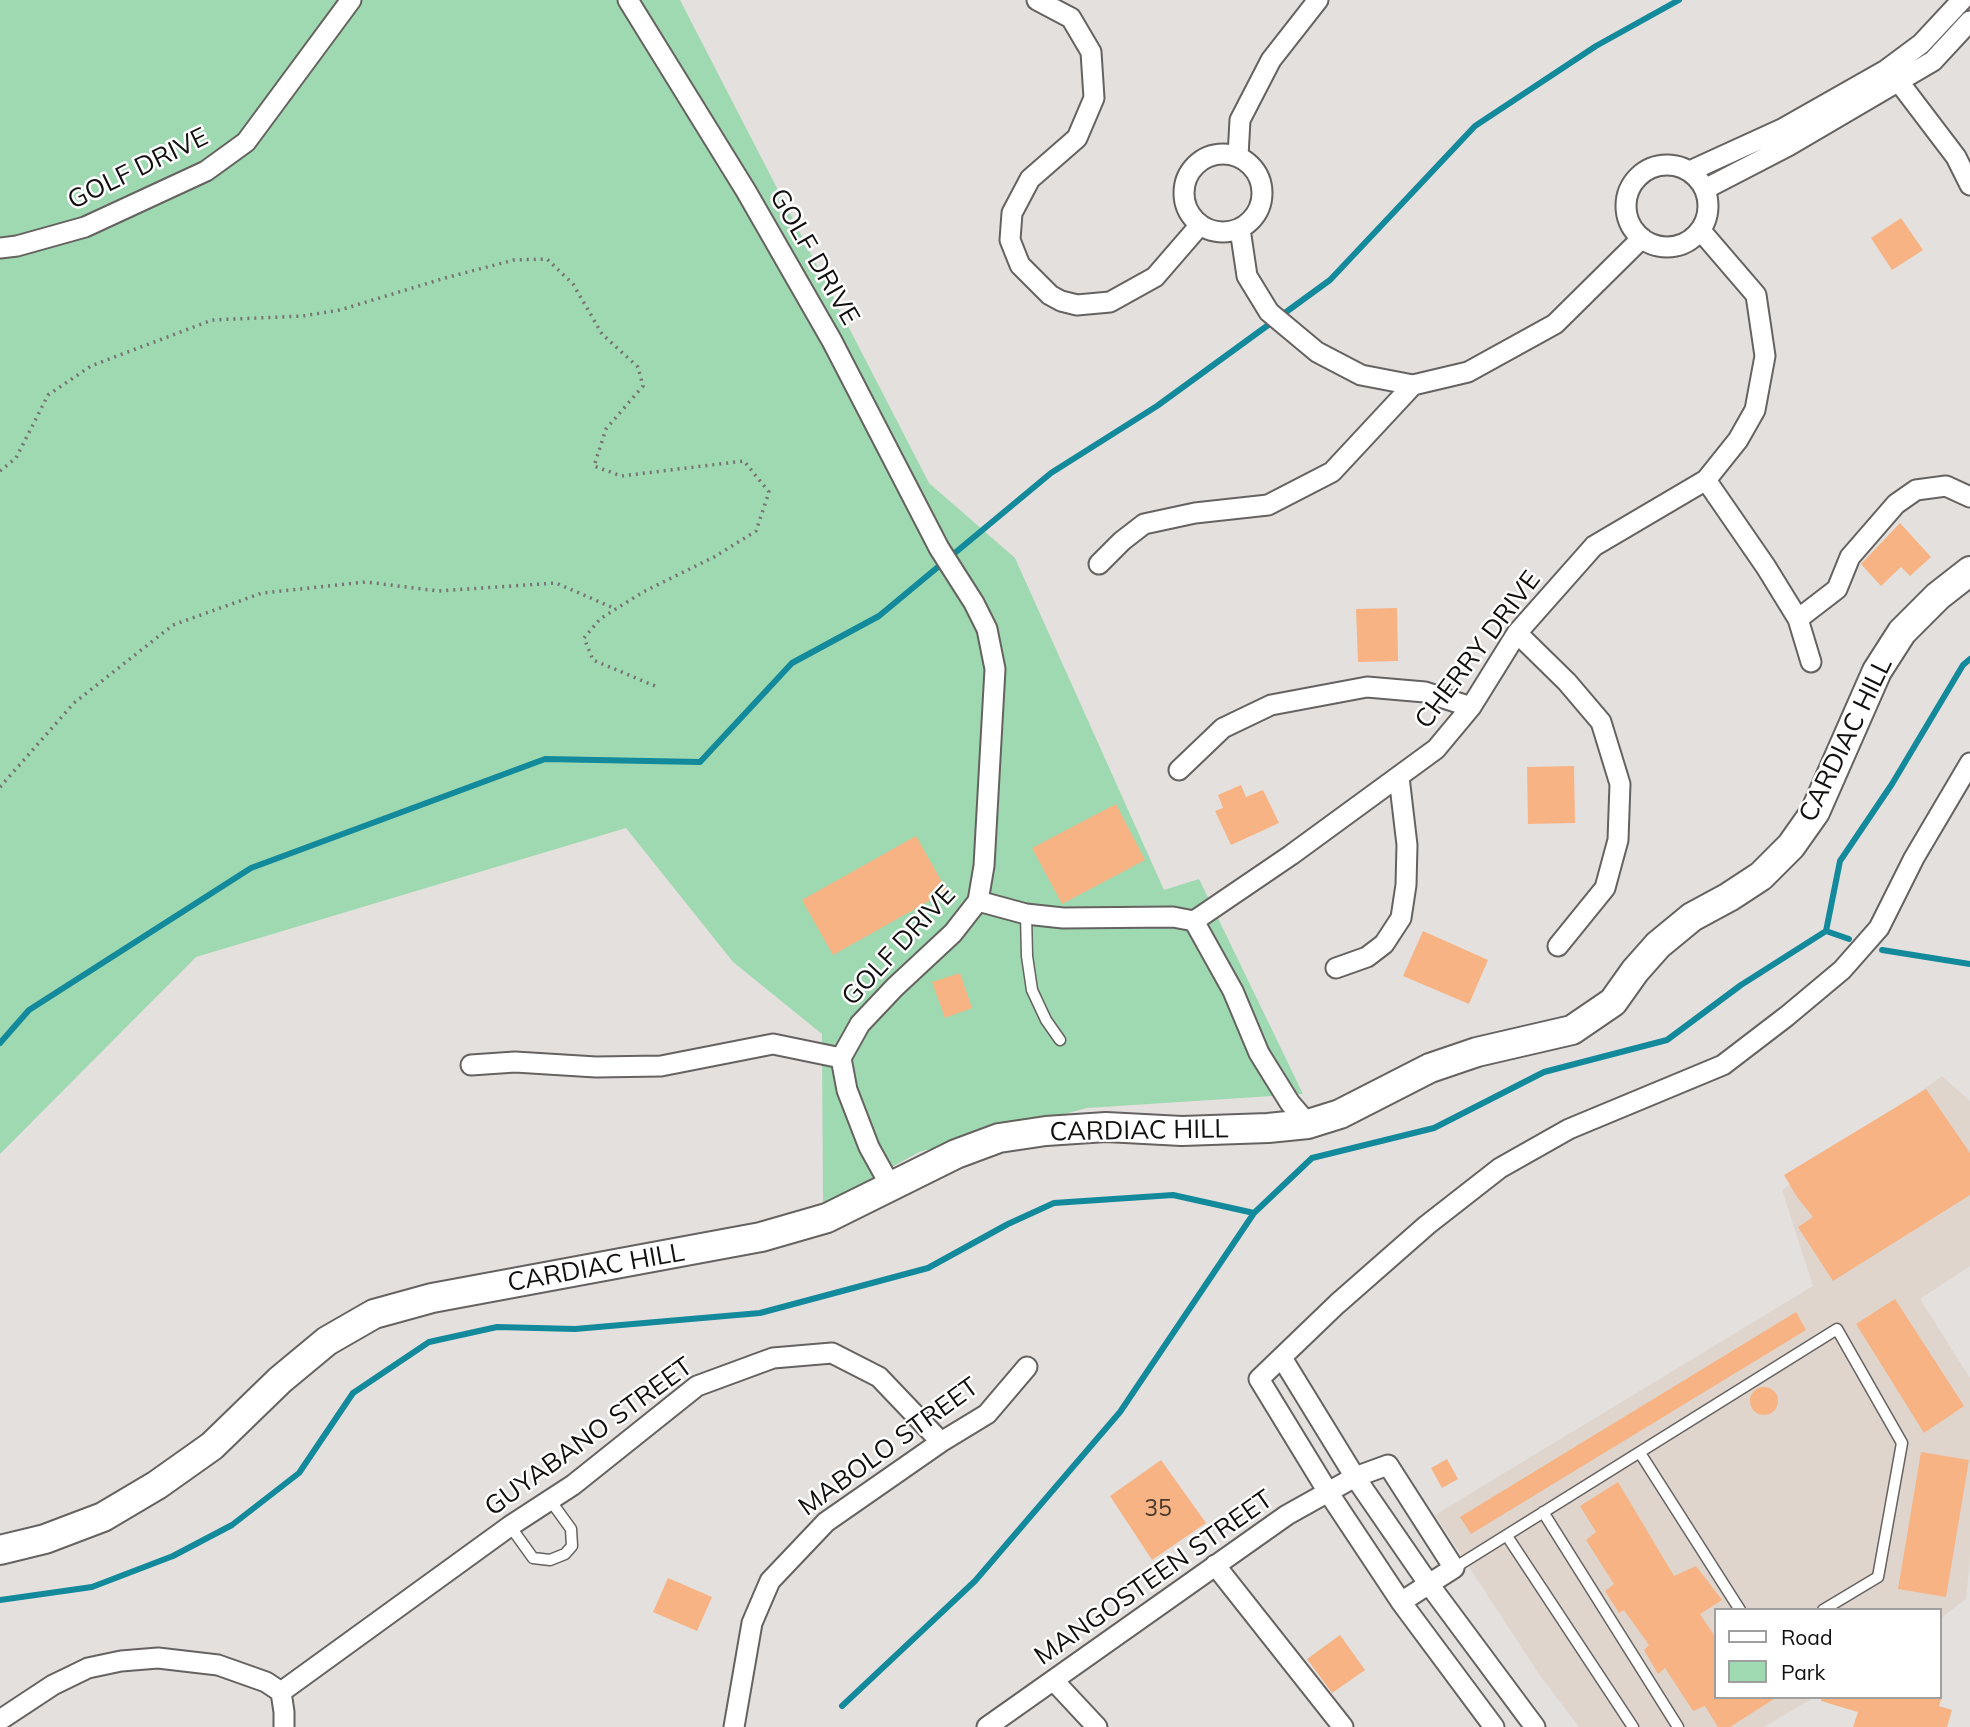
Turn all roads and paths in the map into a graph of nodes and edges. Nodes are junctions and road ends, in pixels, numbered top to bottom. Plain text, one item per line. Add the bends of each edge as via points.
1 (351, 0) edge
2 (628, 0) edge
3 (1037, 0) edge
4 (1318, 0) edge
5 (1962, 0) edge
6 (1970, 20) edge
7 (1892, 76) junction
8 (1238, 156) junction
9 (1690, 171) junction
10 (1970, 186) edge
11 (1705, 189) junction
12 (1200, 225) junction
13 (1240, 229) junction
14 (1701, 231) junction
15 (1642, 237) junction
16 (0, 248) edge
17 (1413, 385) junction
18 (0, 471) edge
19 (1706, 480) junction
20 (1970, 497) edge
21 (1099, 564) dead end
22 (1970, 571) edge
23 (616, 609) junction
24 (1798, 619) junction
25 (1517, 633) junction
26 (1811, 662) dead end
27 (655, 686) dead end
28 (1471, 707) junction
29 (1970, 764) edge
30 (1178, 770) dead end
31 (1399, 777) junction
32 (0, 788) edge
33 (978, 901) junction
34 (1026, 914) junction
35 (1194, 922) junction
36 (1558, 946) dead end
37 (1336, 968) dead end
38 (1060, 1040) dead end
39 (841, 1058) junction
40 (471, 1065) dead end
41 (1308, 1124) junction
42 (890, 1185) junction
43 (1282, 1359) junction
44 (1027, 1367) dead end
45 (941, 1442) junction
46 (1640, 1453) junction
47 (1355, 1478) junction
48 (1328, 1492) junction
49 (550, 1500) junction
50 (1543, 1512) junction
51 (510, 1526) junction
52 (1507, 1536) junction
53 (0, 1550) edge
54 (1215, 1565) junction
55 (1454, 1568) junction
56 (1428, 1583) junction
57 (1401, 1602) junction
58 (1739, 1608) edge
59 (1826, 1608) edge
60 (1054, 1681) junction
61 (281, 1692) junction
62 (0, 1720) edge
63 (284, 1727) edge
64 (734, 1727) edge
65 (987, 1727) edge
66 (1097, 1727) edge
67 (1343, 1727) edge
68 (1494, 1727) edge
69 (1535, 1727) edge
70 (1633, 1727) edge
71 (1678, 1727) edge

1 - 16 street, GOLF DRIVE via 246,142 216,164 85,227
2 - 33 street, GOLF DRIVE via 747,191 987,629 995,669
3 - 12 street via 1071,18 1078,29 1091,52 1094,98 1077,138 1030,179 1012,213 1010,240 1020,265 1061,301 1077,305 1110,302 1155,276
4 - 8 street via 1271,60 1240,120
5 - 7 street
6 - 7 street via 1933,61
7 - 9 street
7 - 10 street via 1956,157
7 - 11 street via 1788,146
8 - 12 street via 1222,153 1205,158 1185,182 1189,214
8 - 13 street via 1261,180 1263,196 1260,210
9 - 11 street
9 - 15 street via 1670,164 1655,166 1636,179 1626,212 1633,230
11 - 14 street via 1709,206
12 - 13 street via 1220,232
13 - 17 street via 1247,276 1269,312 1317,352 1361,375
14 - 15 street via 1676,247 1648,243
14 - 19 street, CHERRY DRIVE via 1756,295 1765,356 1755,410
15 - 17 street via 1555,324 1468,372
17 - 21 street via 1332,472 1268,505 1144,524
18 - 23 path via 16,458 48,395 91,366 212,320 340,310 479,269 547,259 573,284 601,334 638,367 643,386 606,429 594,466 621,476 744,461 769,492 756,531
19 - 24 street
19 - 25 street, CHERRY DRIVE via 1594,546
20 - 24 street via 1946,486 1916,490 1896,504 1850,556 1837,589
22 - 41 main road, CARDIAC HILL via 1902,632 1877,671 1815,812 1791,846 1761,876 1692,917 1658,945 1613,1002 1572,1030 1430,1068 1340,1114
23 - 27 path via 584,638 593,660
23 - 32 path via 556,583 438,591 366,582 262,593 173,625 74,703
24 - 26 street
25 - 28 street, CHERRY DRIVE
25 - 36 street via 1601,722 1620,784 1618,839 1605,888
28 - 30 street via 1425,692 1367,687 1271,705 1223,728
28 - 31 street, CHERRY DRIVE via 1436,749
29 - 43 street via 1879,928 1842,970 1723,1065 1569,1129 1500,1168 1336,1304
31 - 35 street, CHERRY DRIVE
31 - 37 street via 1407,845 1401,918 1384,944 1367,957
33 - 34 street
33 - 39 street, GOLF DRIVE via 953,933 860,1024
34 - 35 street via 1173,917
34 - 38 lane via 1032,990
35 - 41 street via 1233,990 1259,1053
39 - 40 street via 772,1044 661,1066
39 - 42 street via 847,1090
41 - 42 main road, CARDIAC HILL via 1182,1131 1106,1127 1046,1131 999,1138
42 - 53 main road, CARDIAC HILL via 827,1218 761,1237 432,1298 374,1314 318,1349 212,1446 157,1485 103,1517
43 - 47 street
43 - 48 street via 1259,1379
44 - 45 street, MABOLO STREET via 987,1415
45 - 49 street, GUYABANO STREET via 879,1377 832,1353 772,1358 697,1386
45 - 64 street, MABOLO STREET via 826,1522 770,1581 752,1623
46 - 50 lane
46 - 58 lane
46 - 59 lane via 1837,1329 1902,1443 1878,1577
47 - 48 street, MANGOSTEEN STREET
47 - 55 street, MANGOSTEEN STREET via 1388,1465
47 - 56 street
48 - 54 street, MANGOSTEEN STREET
48 - 57 street
49 - 51 street, GUYABANO STREET
49 - 51 lane via 571,1529 572,1546 565,1554 550,1560 533,1558
50 - 52 lane
50 - 71 lane
51 - 61 street, GUYABANO STREET
52 - 55 lane
52 - 70 lane
54 - 60 street, MANGOSTEEN STREET
54 - 67 street
55 - 56 street
56 - 57 street
56 - 69 street
57 - 68 street
60 - 65 street, MANGOSTEEN STREET
60 - 66 street
61 - 62 street via 218,1665 158,1658 121,1661 88,1668 53,1685
61 - 63 street

